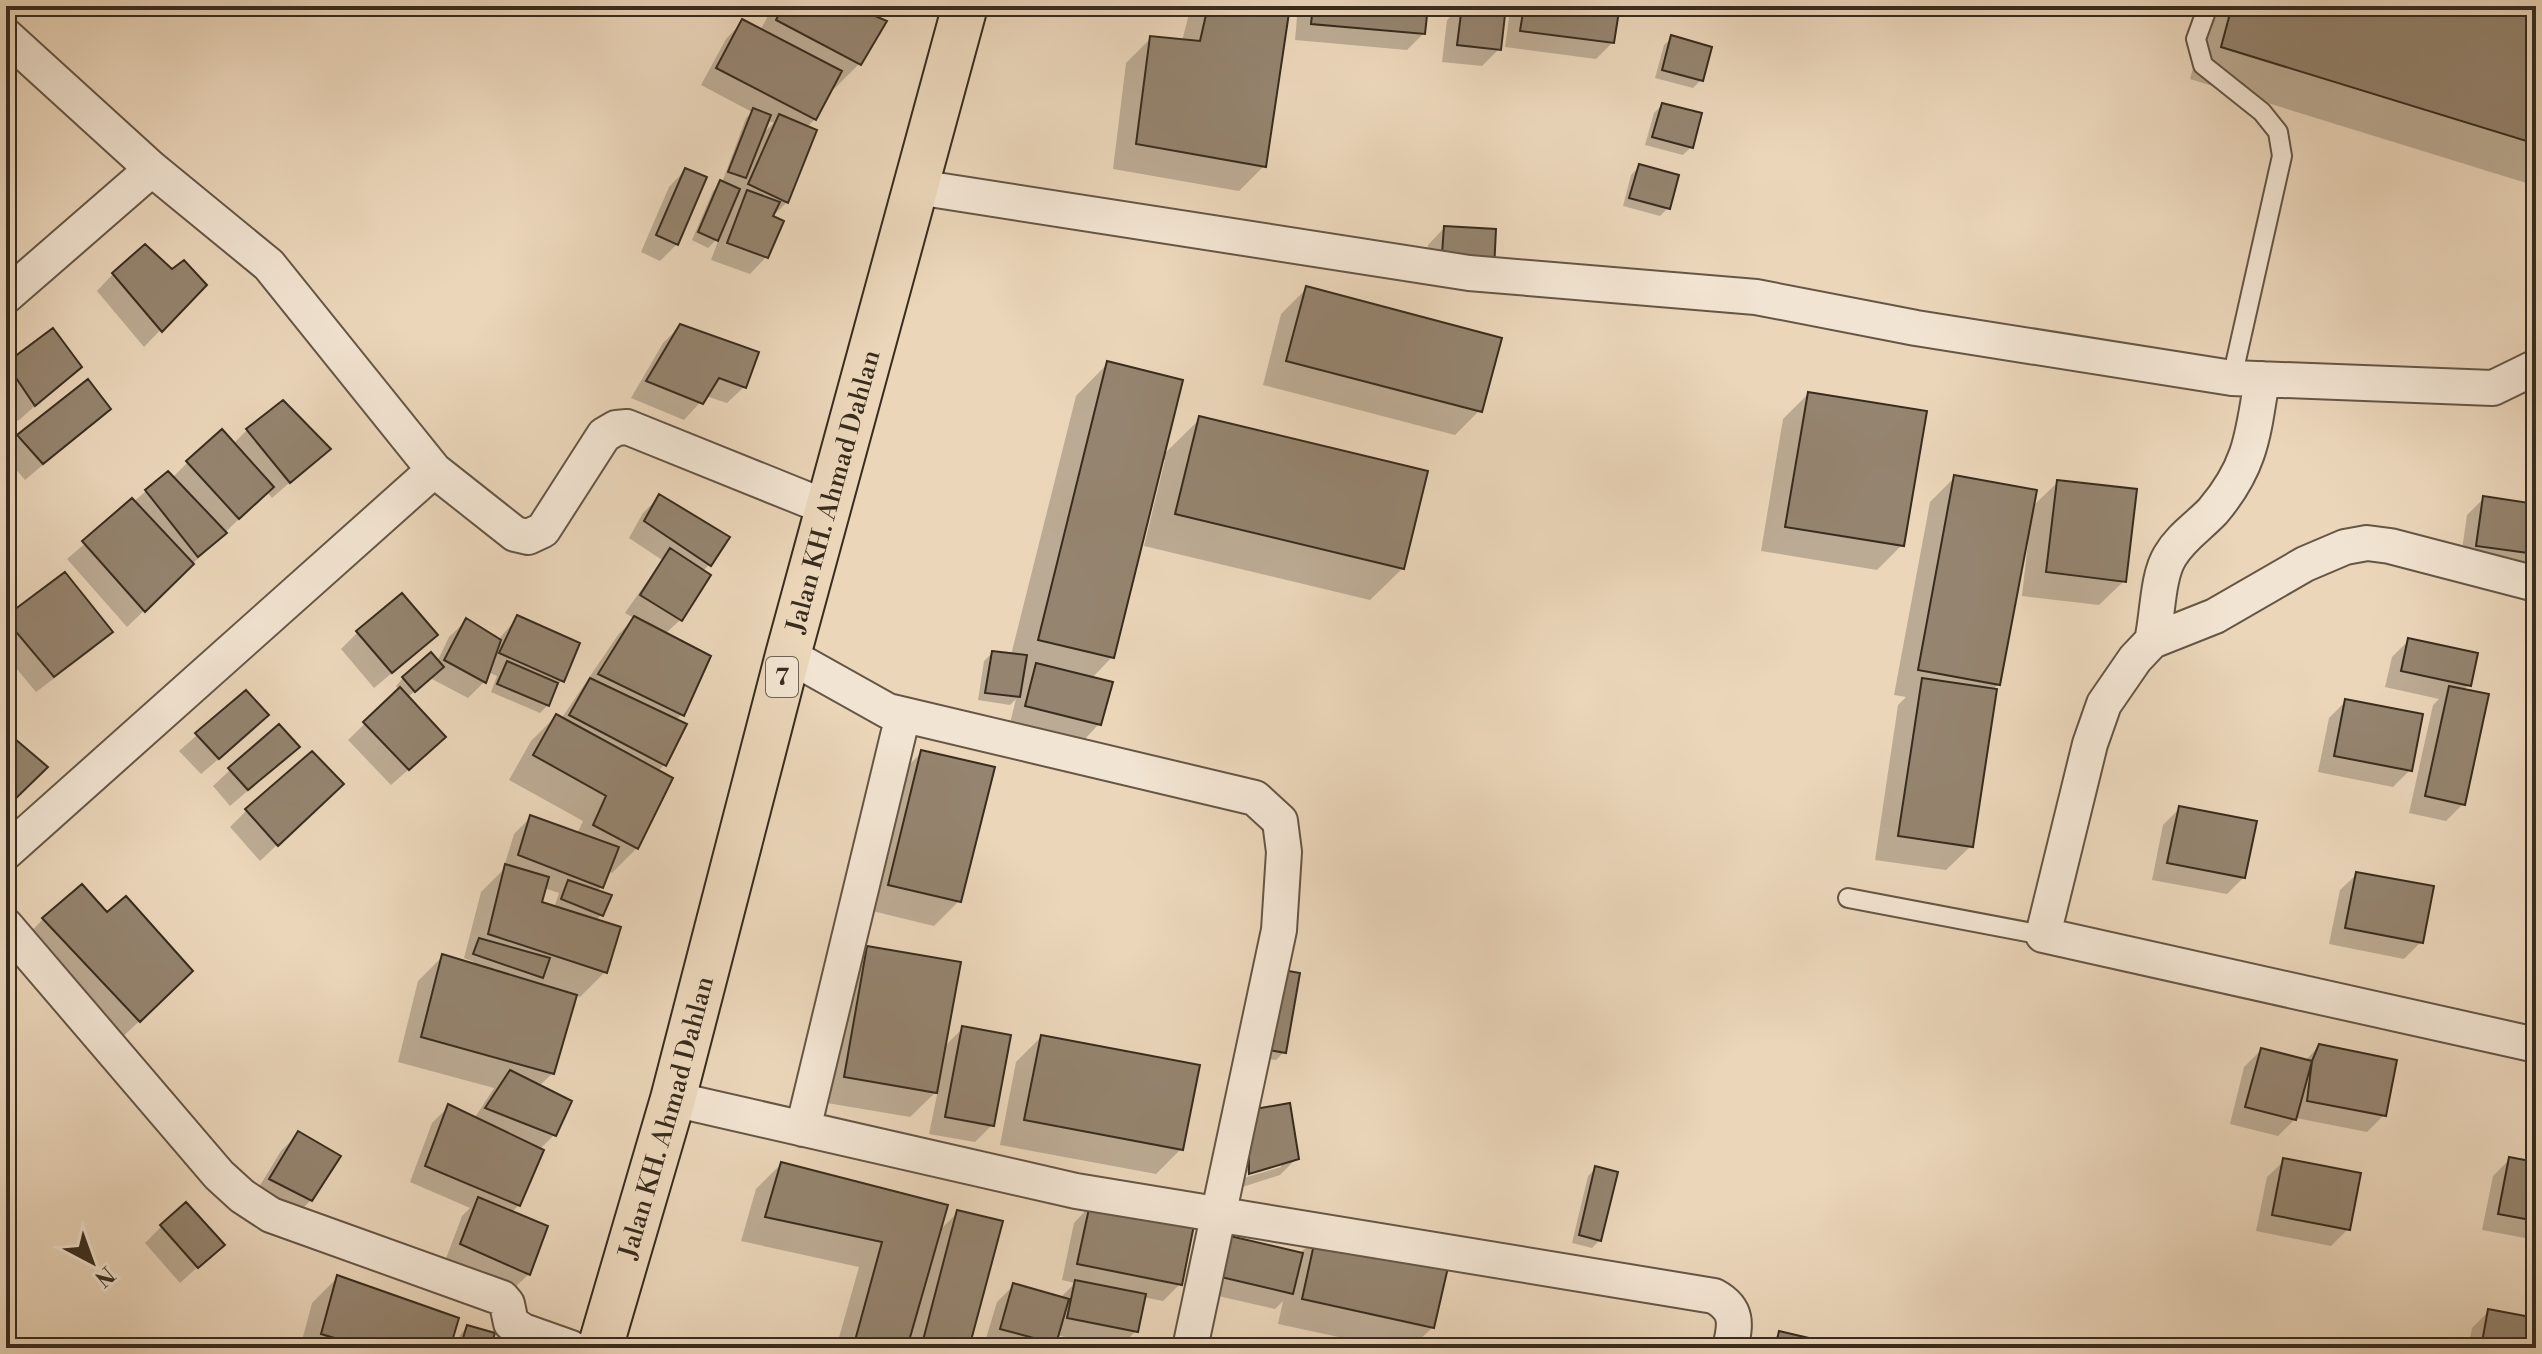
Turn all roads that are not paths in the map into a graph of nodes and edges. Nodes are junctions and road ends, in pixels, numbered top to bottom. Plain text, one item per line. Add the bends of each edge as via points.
1 (965, 6) edge
2 (2208, 6) edge
3 (6, 36) edge
4 (152, 169) junction
5 (917, 187) junction
6 (6, 296) edge
7 (2536, 367) edge
8 (2247, 378) junction
9 (434, 470) junction
10 (828, 508) junction
11 (2536, 584) edge
12 (2153, 636) junction
13 (788, 655) junction
14 (903, 715) junction
15 (6, 852) edge
16 (1848, 898) dead end
17 (6, 926) edge
18 (2043, 935) junction
19 (2536, 1045) edge
20 (673, 1099) junction
21 (803, 1129) junction
22 (1220, 1213) junction
23 (571, 1348) edge
24 (600, 1348) edge
25 (1190, 1348) edge
26 (1730, 1348) edge

1 - 5 highway, Jalan KH. Ahmad Dahlan / 7
2 - 8 lane via 2196,39 2203,65 2262,112 2278,132 2282,156
3 - 4 street
4 - 6 street
4 - 9 street via 269,265
5 - 8 street via 1469,273 1756,297 1916,328
5 - 10 highway, Jalan KH. Ahmad Dahlan / 7
7 - 8 street via 2493,388
8 - 12 street via 2251,449 2210,514 2168,558
9 - 10 street via 515,534 528,537 543,530 604,435 627,427
9 - 15 street
10 - 13 highway, Jalan KH. Ahmad Dahlan / 7
11 - 12 street via 2367,543 2305,564 2215,616
12 - 18 street via 2104,704
13 - 14 street
13 - 20 highway, Jalan KH. Ahmad Dahlan / 7
14 - 21 street
14 - 22 street via 1255,798 1280,821 1284,852 1279,930
16 - 18 lane
17 - 23 street via 242,1196 271,1215 502,1298 511,1323
18 - 19 street
20 - 21 street
20 - 24 highway, Jalan KH. Ahmad Dahlan / 7
21 - 22 street via 1076,1191
22 - 25 street
22 - 26 street via 1714,1296 1733,1312

